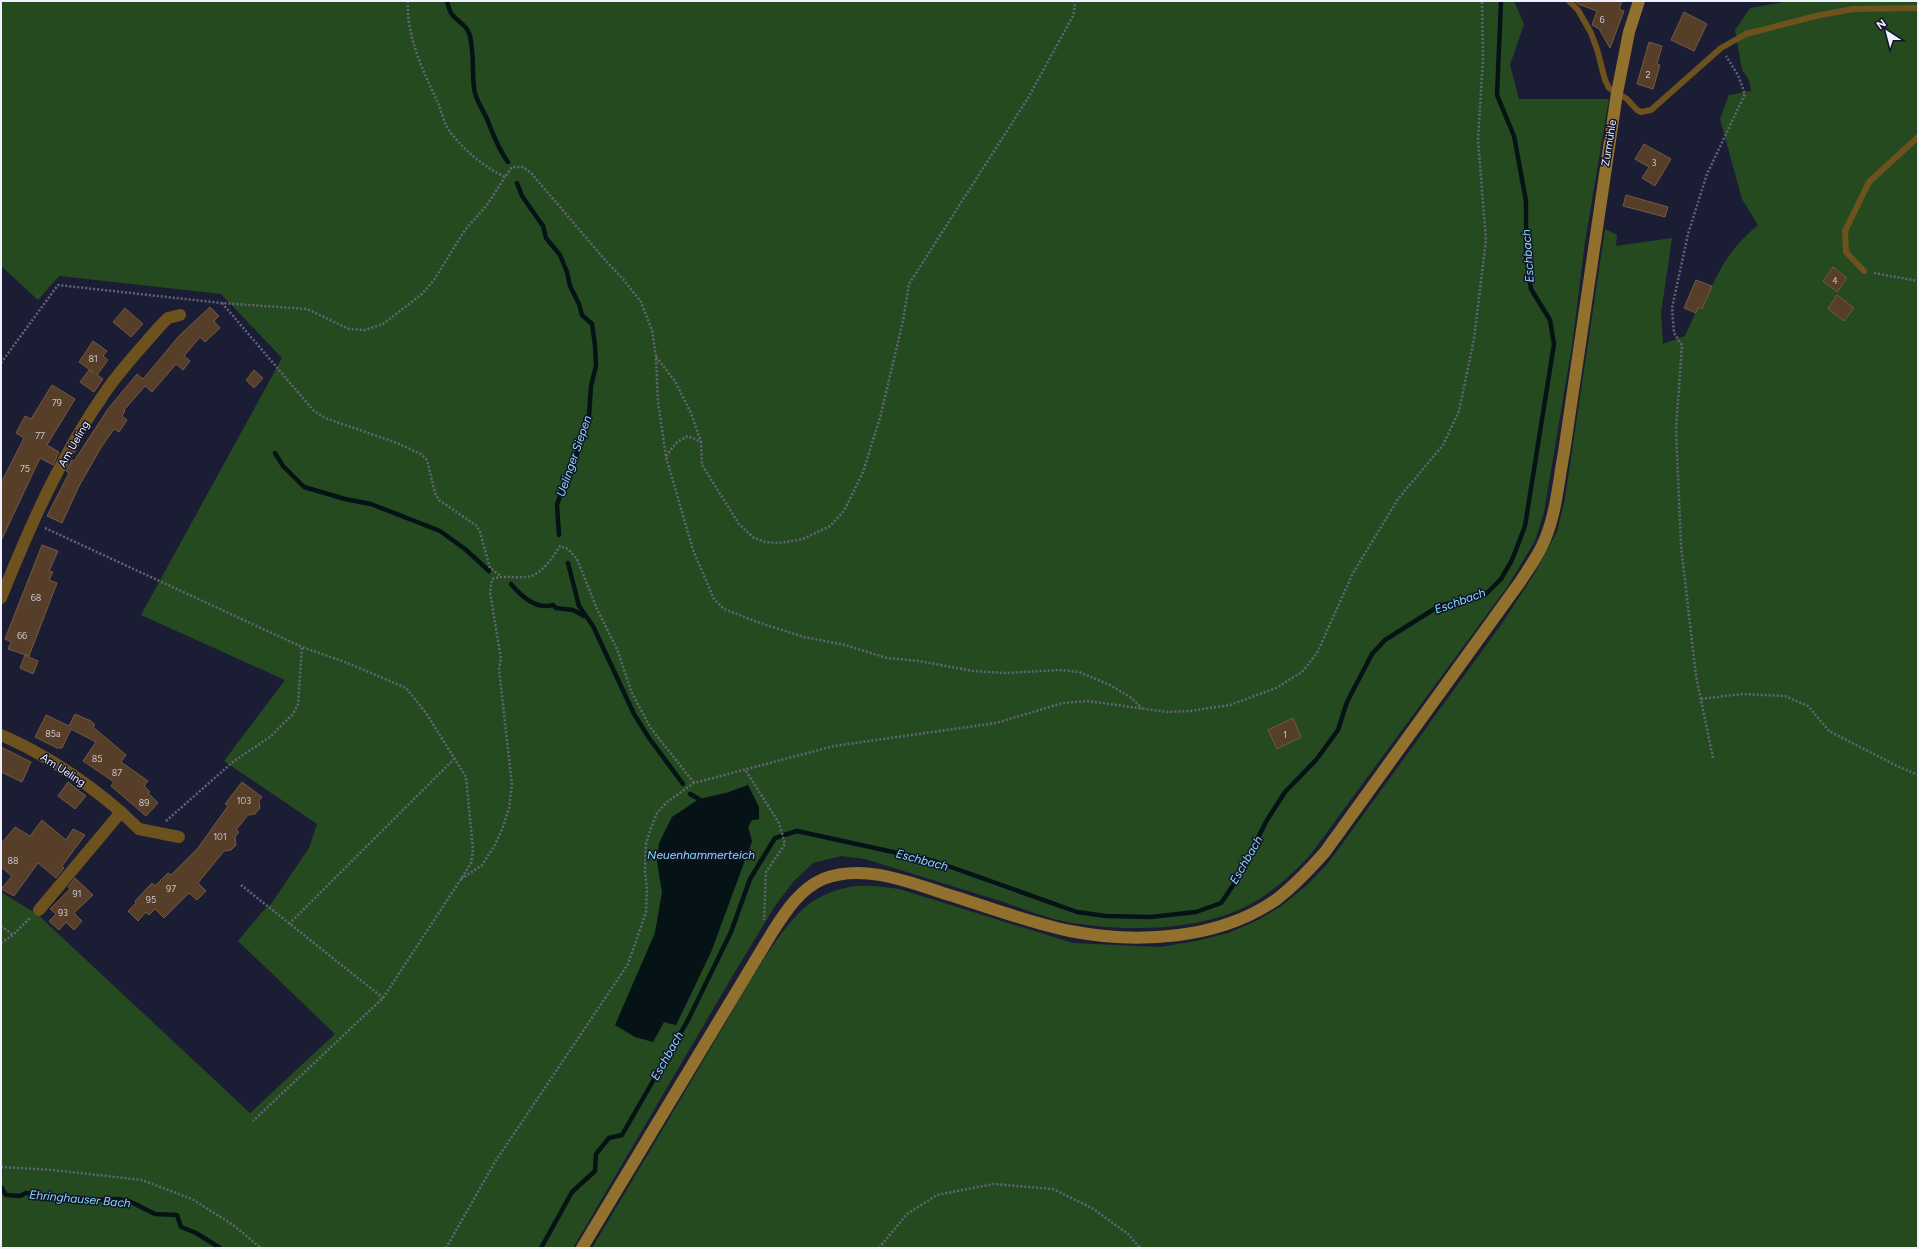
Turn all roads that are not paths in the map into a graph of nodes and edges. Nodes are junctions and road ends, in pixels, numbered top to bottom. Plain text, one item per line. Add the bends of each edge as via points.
1 (1569, 1) edge
2 (1639, 1) edge
3 (1918, 8) edge
4 (1617, 93) junction
5 (1918, 137) edge
6 (1864, 271) road end
7 (180, 314) dead end
8 (1, 598) edge
9 (1, 735) edge
10 (121, 812) junction
11 (179, 837) dead end
12 (39, 910) road end
13 (582, 1248) edge

1 - 4 lane via 1578,10 1591,33 1609,88
2 - 4 main road, Zurmühle via 1629,32
3 - 4 lane via 1853,9 1746,34 1721,48 1651,110 1641,112
4 - 13 main road, Zurmühle via 1564,452 1553,513 1542,547 1520,582 1325,852 1299,880 1265,906 1230,923 1181,934 1136,937 1087,934 1056,928 884,876 847,874 823,880 800,896 784,914
5 - 6 lane via 1869,182 1845,231 1846,252
7 - 8 street, Am Ueling via 168,318 160,326 106,391 61,465 32,522
9 - 10 street, Am Ueling via 65,769
10 - 11 street, Am Ueling via 139,829
10 - 12 street

